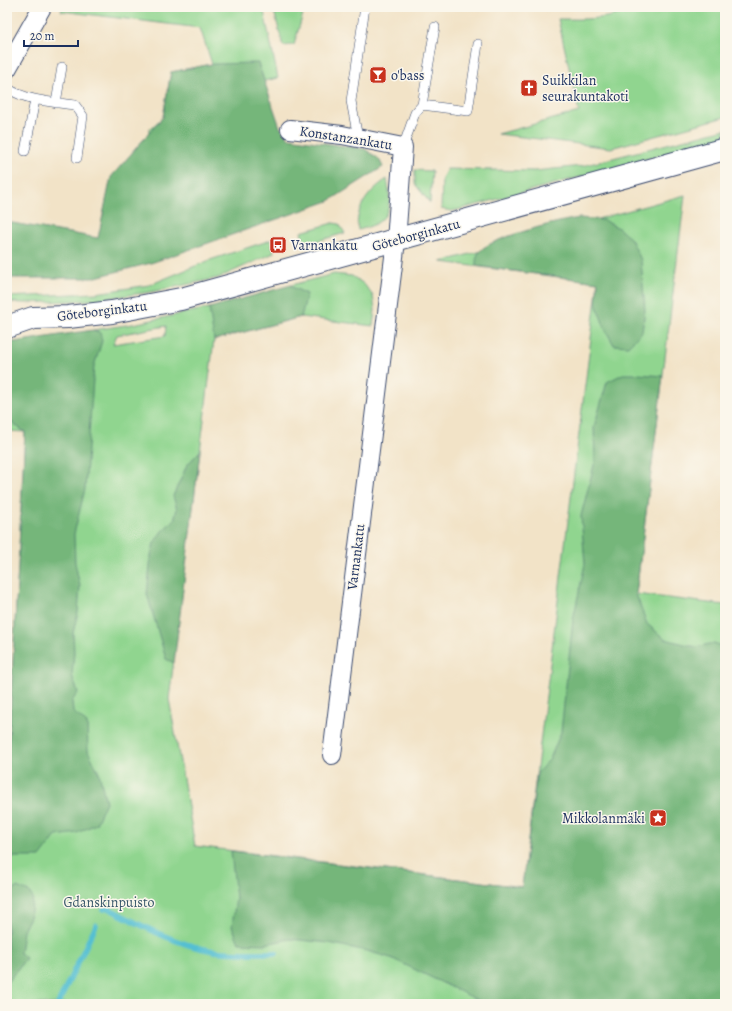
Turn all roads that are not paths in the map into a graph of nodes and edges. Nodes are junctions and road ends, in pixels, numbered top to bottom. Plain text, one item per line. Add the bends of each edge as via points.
1 (42, 7) edge
2 (365, 7) edge
3 (435, 27) dead end
4 (478, 44) dead end
5 (62, 67) dead end
6 (7, 69) edge
7 (7, 88) edge
8 (35, 100) junction
9 (56, 103) junction
10 (422, 105) junction
11 (290, 129) dead end
12 (358, 138) junction
13 (403, 146) junction
14 (725, 150) edge
15 (25, 151) dead end
16 (77, 158) dead end
17 (396, 241) junction
18 (7, 311) edge
19 (33, 318) junction
20 (7, 327) edge
21 (332, 755) dead end

1 - 6 street
2 - 12 lane via 351,101
3 - 10 lane
4 - 10 lane via 468,111
5 - 9 lane
7 - 8 lane
8 - 9 lane
8 - 15 lane
9 - 16 lane via 75,105 83,116
10 - 13 lane via 415,113
11 - 12 street, Konstanzankatu
12 - 13 street, Konstanzankatu
13 - 17 street, Konstanzankatu
14 - 17 street, Göteborginkatu
17 - 19 street, Göteborginkatu via 181,299 112,312
17 - 21 street, Varnankatu
18 - 19 street, Göteborginkatu
19 - 20 street, Göteborginkatu

